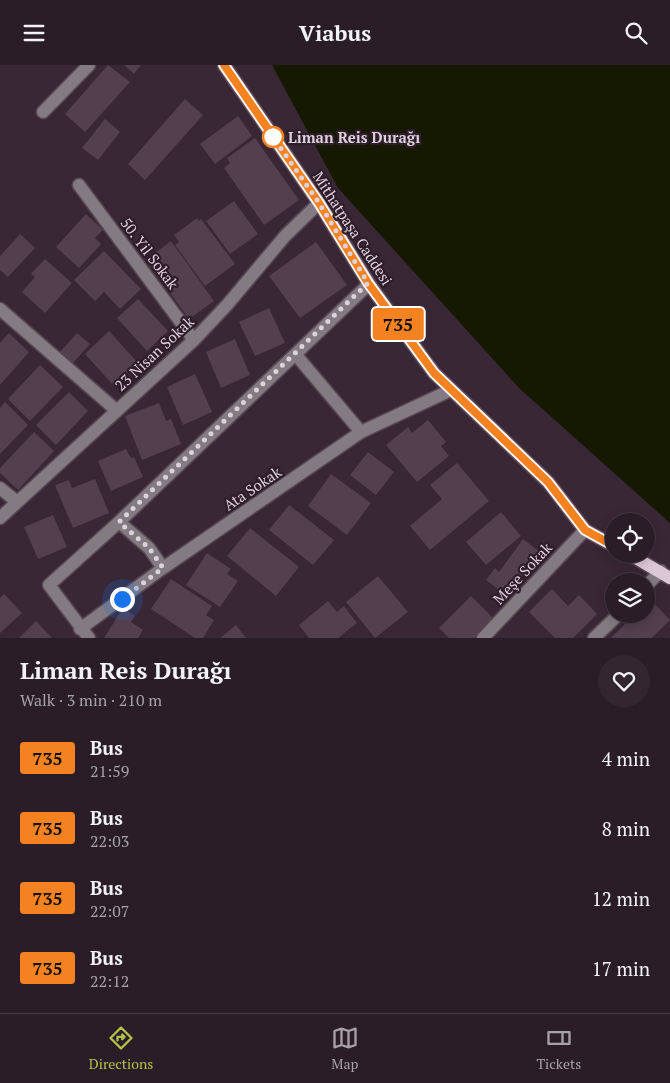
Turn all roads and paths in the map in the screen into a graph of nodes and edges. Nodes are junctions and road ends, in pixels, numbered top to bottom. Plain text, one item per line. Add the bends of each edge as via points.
1 (89, 65) edge
2 (224, 65) edge
3 (43, 112) dead end
4 (79, 185) dead end
5 (319, 203) junction
6 (368, 283) junction
7 (0, 309) edge
8 (194, 340) junction
9 (296, 355) junction
10 (451, 390) junction
11 (116, 410) junction
12 (361, 433) junction
13 (0, 488) edge
14 (17, 502) junction
15 (0, 518) edge
16 (119, 522) junction
17 (585, 530) junction
18 (605, 541) edge
19 (644, 563) edge
20 (163, 568) junction
21 (666, 575) edge
22 (655, 581) edge
23 (610, 623) edge
24 (84, 633) edge
25 (483, 638) edge
26 (594, 638) edge

1 - 3 street
2 - 5 main road, Mithatpaşa Caddesi
4 - 8 street, 50. Yil Sokak
5 - 6 main road, Mithatpaşa Caddesi
5 - 8 street, 23 Nisan Sokak via 285,236
6 - 9 street
6 - 10 main road, Mithatpaşa Caddesi via 434,373
7 - 11 street
8 - 11 street, 23 Nisan Sokak
9 - 12 street
9 - 16 street
10 - 12 street, Ata Sokak
10 - 17 main road, Mithatpaşa Caddesi via 548,482
11 - 14 street, 23 Nisan Sokak
12 - 20 street, Ata Sokak
13 - 14 street
14 - 15 street, 23 Nisan Sokak
16 - 20 street via 149,548
16 - 24 street via 49,585
17 - 18 main road, Mithatpaşa Caddesi
17 - 25 street, Meşe Sokak
19 - 21 main road
20 - 24 street, Ata Sokak
21 - 22 street
23 - 26 street

